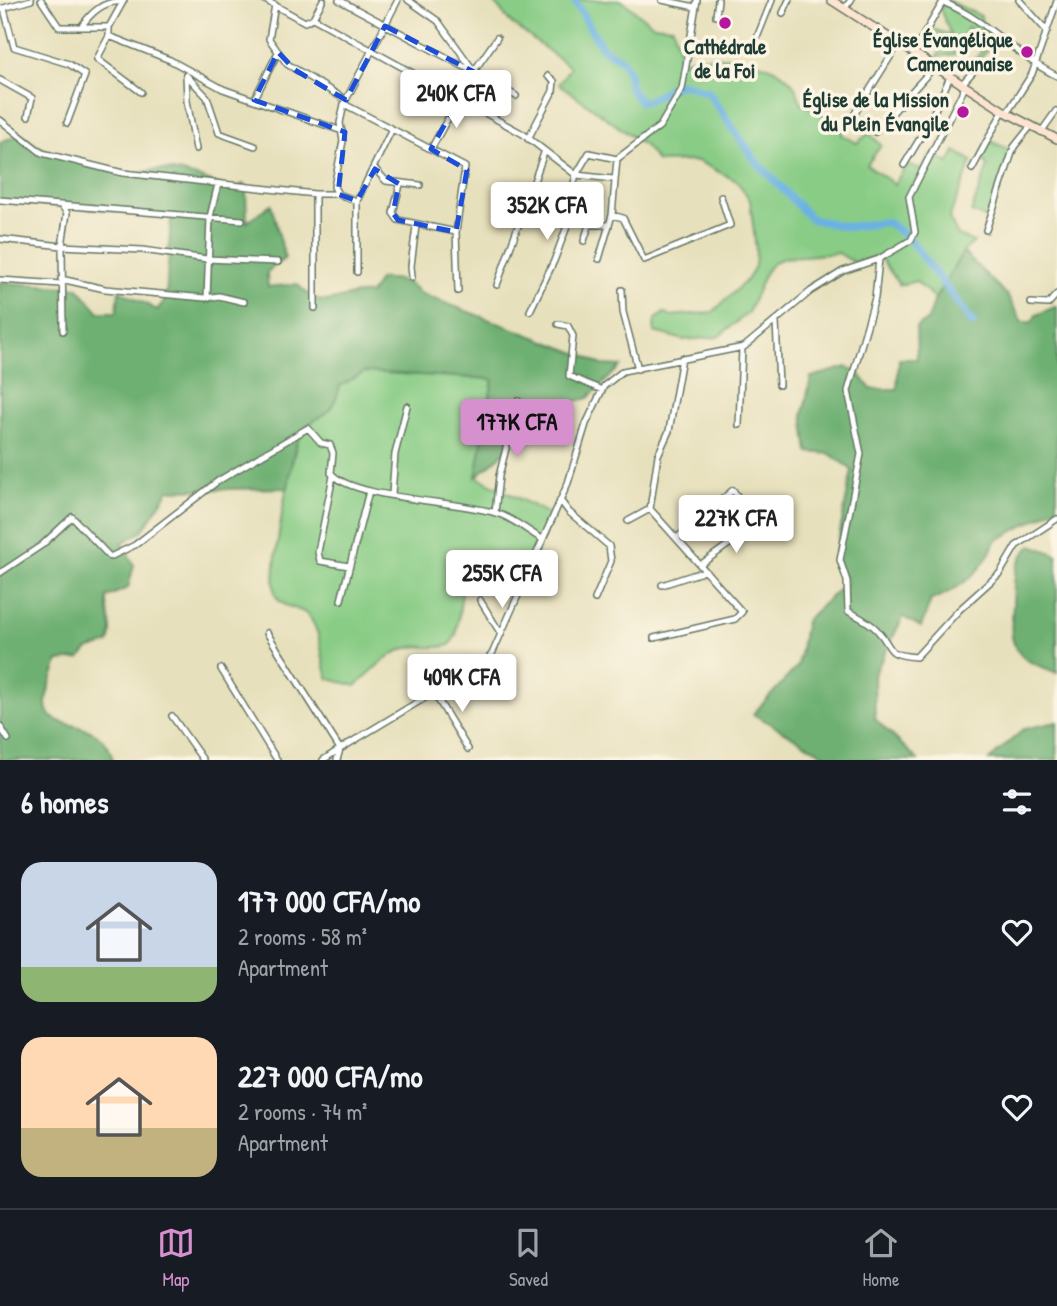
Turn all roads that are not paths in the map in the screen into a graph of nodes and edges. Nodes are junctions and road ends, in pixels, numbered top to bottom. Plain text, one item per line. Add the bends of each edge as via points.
1 (32, 0) edge
2 (41, 0) edge
3 (265, 0) edge
4 (323, 0) edge
5 (339, 0) edge
6 (398, 0) edge
7 (408, 0) edge
8 (662, 0) edge
9 (696, 0) edge
10 (718, 0) edge
11 (772, 0) edge
12 (789, 0) edge
13 (831, 0) edge
14 (851, 0) edge
15 (1019, 0) edge
16 (120, 1) edge
17 (943, 1) edge
18 (1057, 1) edge
19 (275, 5) junction
20 (695, 7) junction
21 (2, 9) edge
22 (845, 9) junction
23 (783, 13) dead end
24 (716, 16) dead end
25 (313, 18) junction
26 (385, 26) junction
27 (81, 27) junction
28 (109, 27) junction
29 (1047, 31) junction
30 (758, 35) dead end
31 (109, 36) junction
32 (497, 38) dead end
33 (899, 43) junction
34 (278, 52) junction
35 (371, 52) junction
36 (913, 53) junction
37 (988, 64) dead end
38 (1035, 64) junction
39 (935, 66) junction
40 (474, 71) junction
41 (186, 72) junction
42 (548, 76) dead end
43 (1057, 76) edge
44 (950, 77) junction
45 (0, 80) edge
46 (963, 86) junction
47 (141, 92) dead end
48 (516, 96) dead end
49 (458, 99) junction
50 (254, 100) junction
51 (345, 102) junction
52 (1056, 111) edge
53 (1005, 112) junction
54 (28, 116) dead end
55 (852, 118) dead end
56 (0, 120) edge
57 (67, 123) dead end
58 (1030, 127) junction
59 (392, 129) junction
60 (342, 131) junction
61 (874, 132) dead end
62 (1041, 132) junction
63 (528, 139) junction
64 (1057, 139) edge
65 (255, 146) dead end
66 (196, 149) dead end
67 (431, 149) junction
68 (544, 153) junction
69 (617, 159) junction
70 (904, 165) dead end
71 (375, 169) junction
72 (972, 169) dead end
73 (576, 176) junction
74 (613, 179) junction
75 (218, 184) junction
76 (400, 185) junction
77 (420, 185) dead end
78 (315, 194) junction
79 (338, 194) junction
80 (721, 197) dead end
81 (0, 200) edge
82 (357, 201) junction
83 (62, 206) junction
84 (612, 215) junction
85 (211, 217) junction
86 (242, 220) dead end
87 (609, 225) junction
88 (416, 226) junction
89 (986, 230) dead end
90 (456, 232) junction
91 (0, 239) edge
92 (584, 241) dead end
93 (62, 246) junction
94 (210, 259) junction
95 (599, 259) dead end
96 (879, 259) junction
97 (278, 262) dead end
98 (357, 272) dead end
99 (412, 277) dead end
100 (0, 280) edge
101 (61, 281) junction
102 (497, 285) dead end
103 (622, 290) dead end
104 (458, 291) dead end
105 (1057, 295) edge
106 (207, 298) junction
107 (244, 302) dead end
108 (1031, 303) dead end
109 (315, 308) dead end
110 (530, 312) dead end
111 (776, 321) junction
112 (558, 324) dead end
113 (63, 331) dead end
114 (742, 348) junction
115 (682, 358) junction
116 (638, 369) junction
117 (779, 385) dead end
118 (602, 390) junction
119 (518, 401) dead end
120 (407, 407) dead end
121 (739, 425) dead end
122 (333, 476) junction
123 (369, 491) junction
124 (392, 494) junction
125 (560, 500) junction
126 (650, 509) junction
127 (495, 513) junction
128 (1057, 519) edge
129 (628, 521) dead end
130 (678, 537) junction
131 (541, 539) junction
132 (349, 566) junction
133 (703, 568) junction
134 (0, 573) edge
135 (662, 585) dead end
136 (595, 599) dead end
137 (341, 600) dead end
138 (480, 600) dead end
139 (267, 633) dead end
140 (501, 634) junction
141 (654, 638) dead end
142 (221, 669) dead end
143 (434, 693) junction
144 (172, 716) dead end
145 (0, 726) edge
146 (8, 739) dead end
147 (468, 749) dead end
148 (340, 750) junction
149 (203, 760) edge
150 (276, 760) edge
151 (323, 760) edge
152 (337, 760) edge

1 - 21 street
2 - 27 street via 60,27
3 - 19 street
4 - 25 street
5 - 26 street
6 - 26 street
7 - 40 street via 422,4
8 - 20 street
9 - 20 street
10 - 24 street
11 - 30 street
12 - 23 street
13 - 22 main road
14 - 22 street
15 - 29 street
16 - 27 street via 92,11
16 - 28 street
17 - 36 street
17 - 38 street via 978,18
18 - 29 street
19 - 25 street via 305,22
19 - 34 street via 269,39
20 - 69 street via 682,89 660,126
21 - 57 street via 14,47 69,64 85,75
22 - 33 main road
25 - 35 street
26 - 35 street
26 - 40 street
27 - 28 street
28 - 31 street
29 - 38 street
31 - 41 street
31 - 47 street via 97,60
32 - 40 street
33 - 36 main road
33 - 55 street
34 - 50 street
34 - 51 street via 295,70
35 - 49 street
35 - 51 street
36 - 39 main road
37 - 46 street via 978,65
38 - 43 street
38 - 53 street
39 - 44 main road
39 - 61 street
40 - 48 street
40 - 49 street
41 - 50 street
41 - 65 street via 207,97 219,133
41 - 66 street
42 - 63 street via 554,82 553,91
44 - 46 main road
44 - 70 street
45 - 54 street via 32,98
46 - 53 main road
46 - 96 street via 909,197 914,236
49 - 63 street
49 - 67 street
50 - 60 street
51 - 59 street
51 - 60 street
52 - 62 street
53 - 58 main road
53 - 72 street
56 - 75 street via 42,153 122,173
58 - 62 main road
58 - 89 street via 1014,147
59 - 67 street
59 - 71 street
60 - 79 street via 334,187
62 - 64 main road
63 - 68 street
67 - 90 street via 467,170
68 - 73 street
68 - 102 street
69 - 73 street via 589,153
69 - 74 street
71 - 76 street via 386,181
71 - 82 street
73 - 74 street
73 - 110 street via 569,221
74 - 84 street
75 - 78 street
75 - 85 street
76 - 77 street
76 - 88 street via 395,217
78 - 79 street
78 - 109 street
79 - 82 street
80 - 84 street via 730,225 644,260 623,218
81 - 83 street
82 - 98 street
83 - 85 street
83 - 93 street via 67,213
84 - 87 street
85 - 86 street
85 - 94 street
87 - 92 street via 589,225
87 - 95 street
88 - 90 street
88 - 99 street
90 - 104 street
91 - 93 street
93 - 94 street
93 - 101 street
94 - 97 street
94 - 106 street
96 - 111 street via 829,279
96 - 128 street via 875,299 848,391 861,454 839,560 847,582 848,611 877,630 896,655 916,657 1000,573 1016,546
100 - 101 street
101 - 106 street
101 - 113 street
103 - 116 street via 622,312
105 - 108 street via 1048,304
106 - 107 street
111 - 114 street
111 - 117 street
112 - 118 street via 568,326 573,336 569,376
114 - 115 street
114 - 121 street
115 - 116 street
115 - 126 street via 669,431 657,454
116 - 118 street via 612,377
118 - 125 street
119 - 127 street via 499,476
120 - 124 street via 395,454
122 - 123 street
122 - 132 street via 318,552 320,561
122 - 134 street via 330,445 321,443 308,428 218,481 182,511 110,557 72,517 42,545
123 - 124 street
123 - 132 street
124 - 127 street
125 - 131 street
125 - 136 street via 609,546 611,561
126 - 129 street
126 - 130 street
127 - 131 street
130 - 133 street
130 - 133 street via 733,490 757,523
131 - 140 street
132 - 137 street
133 - 135 street
133 - 141 street via 742,612
138 - 140 street
139 - 148 street
140 - 143 street via 486,661
142 - 150 street
143 - 147 street
143 - 148 street
144 - 149 street
145 - 146 street
148 - 151 street
148 - 152 street

